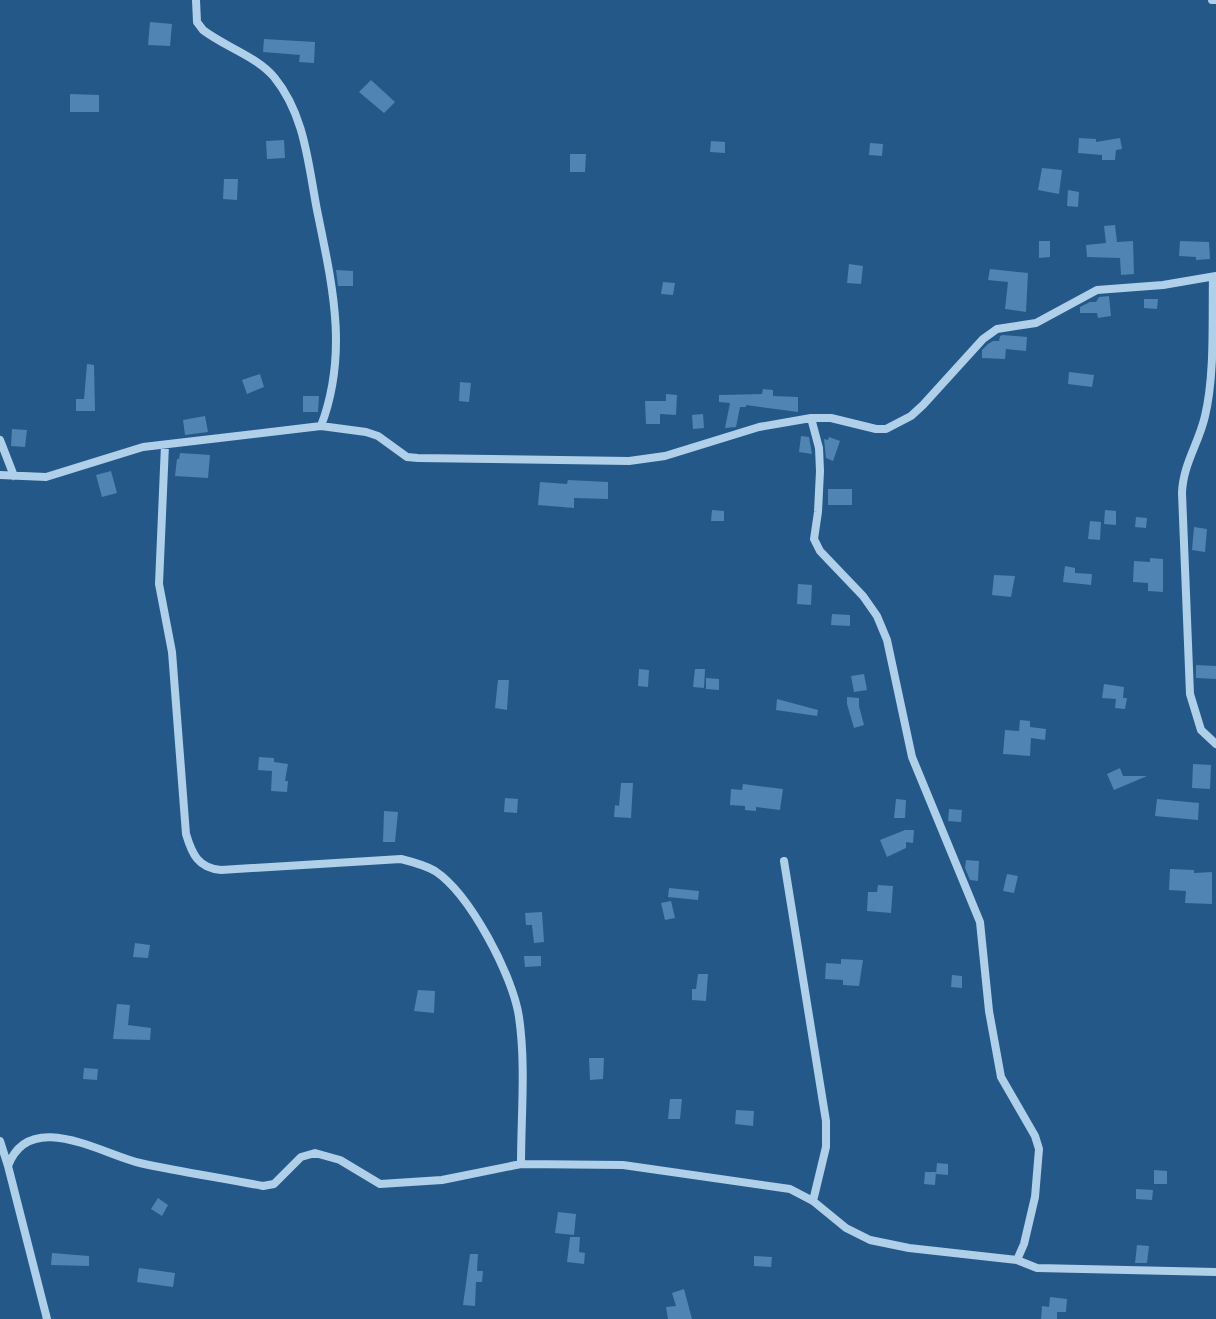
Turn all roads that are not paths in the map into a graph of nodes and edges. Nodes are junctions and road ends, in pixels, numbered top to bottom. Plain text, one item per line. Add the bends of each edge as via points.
1 (196, 0) edge
2 (1215, 277) edge
3 (811, 418) junction
4 (321, 426) junction
5 (0, 440) edge
6 (165, 445) junction
7 (0, 475) edge
8 (14, 476) junction
9 (1216, 744) edge
10 (784, 861) dead end
11 (0, 1141) edge
12 (521, 1164) junction
13 (8, 1166) junction
14 (813, 1201) junction
15 (1017, 1260) junction
16 (1216, 1272) edge
17 (47, 1319) edge

1 - 4 street via 197,22 203,30 272,75 304,137 335,299 335,362
2 - 3 street via 1097,290 1036,323 997,329 911,416 886,429
2 - 9 street via 1207,404 1185,467 1182,493 1190,694 1201,730
3 - 4 street via 629,461 407,457 378,436
3 - 15 street via 820,471 814,539 863,596 887,640 912,757 980,922 1001,1077 1039,1149 1035,1197
4 - 6 street
5 - 8 street
6 - 8 street via 46,477
6 - 12 street via 159,584 172,652 191,852 201,864 221,870 401,859 448,881 485,932 518,1008
7 - 8 street
10 - 14 street via 826,1121 826,1147
11 - 13 street
12 - 13 street via 442,1180 380,1184 340,1160 315,1153 301,1157 274,1184 263,1186 139,1162 52,1138 21,1145
12 - 14 street via 668,1170 771,1185
13 - 17 street
14 - 15 street via 870,1240
15 - 16 street via 1051,1269

